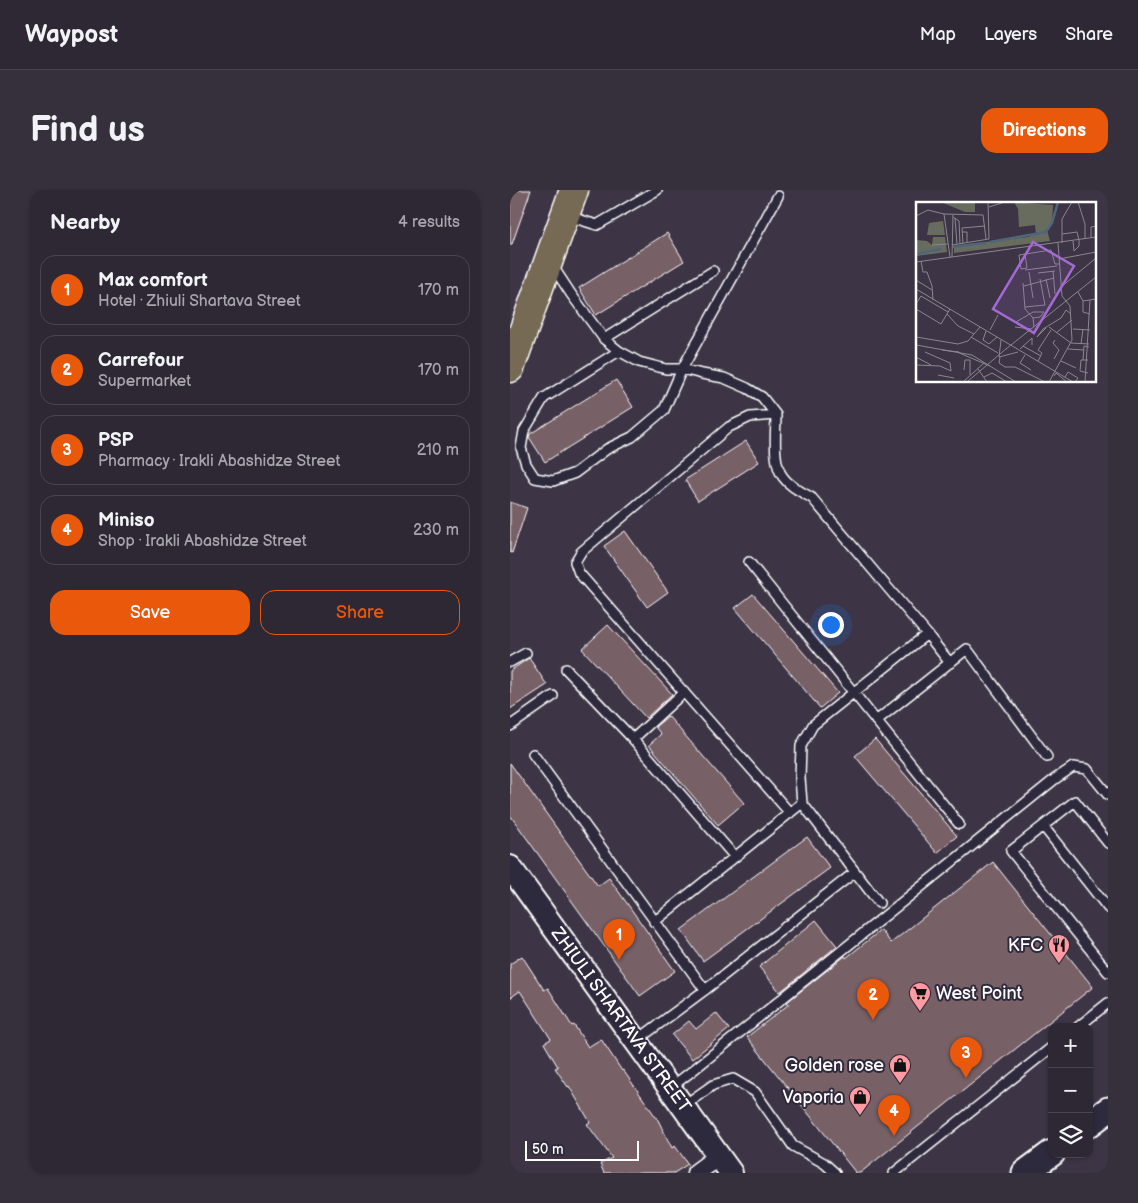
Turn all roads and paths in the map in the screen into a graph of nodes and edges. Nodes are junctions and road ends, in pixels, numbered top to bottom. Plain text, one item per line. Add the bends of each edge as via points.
1 (574, 190) edge
2 (657, 190) edge
3 (778, 196) dead end
4 (565, 215) junction
5 (549, 260) junction
6 (713, 271) dead end
7 (604, 338) junction
8 (619, 351) junction
9 (510, 368) edge
10 (682, 369) junction
11 (776, 415) junction
12 (749, 562) dead end
13 (927, 634) junction
14 (526, 653) dead end
15 (510, 662) edge
16 (950, 663) junction
17 (566, 669) dead end
18 (684, 692) junction
19 (853, 692) junction
20 (554, 696) dead end
21 (876, 721) junction
22 (510, 726) edge
23 (633, 738) junction
24 (533, 754) dead end
25 (1047, 757) dead end
26 (1108, 795) edge
27 (802, 803) junction
28 (790, 813) junction
29 (959, 824) dead end
30 (1043, 826) junction
31 (1108, 843) edge
32 (735, 857) junction
33 (510, 867) edge
34 (855, 872) junction
35 (878, 903) dead end
36 (1108, 908) edge
37 (654, 922) junction
38 (1108, 972) edge
39 (704, 990) junction
40 (1108, 1003) edge
41 (1083, 1023) edge
42 (636, 1041) junction
43 (1048, 1050) edge
44 (670, 1088) junction
45 (683, 1106) junction
46 (1108, 1110) edge
47 (1093, 1121) edge
48 (1048, 1156) edge
49 (725, 1164) edge
50 (696, 1173) edge
51 (835, 1173) edge
52 (894, 1173) edge
53 (1025, 1173) edge

1 - 4 main road
2 - 4 lane via 597,225
3 - 10 lane
4 - 5 main road
5 - 7 lane
5 - 9 main road
6 - 7 lane
7 - 8 lane
8 - 10 lane via 648,365 666,370
8 - 10 lane via 544,398 524,431 521,448 535,478 553,481 575,473 607,449 632,437 664,410
10 - 11 lane via 724,378 747,388 762,397
11 - 13 lane via 775,445 778,468 783,478 812,498
11 - 18 lane via 750,417 729,427 581,552 575,562 579,573
12 - 19 lane
13 - 16 lane
13 - 19 lane
14 - 15 lane
16 - 21 lane
16 - 25 lane via 967,649
17 - 23 lane
18 - 23 lane
18 - 28 lane
19 - 21 lane
19 - 27 lane via 813,725 801,746
20 - 22 lane
21 - 29 lane
23 - 32 lane
24 - 37 lane
26 - 44 lane via 1087,769 1072,767
27 - 28 lane
27 - 34 lane
28 - 32 lane
30 - 31 lane via 1075,801
30 - 36 lane
30 - 38 lane via 1011,851
32 - 37 lane
33 - 42 street, ZHIULI SHARTAVA STREET
34 - 35 lane
34 - 39 lane
37 - 39 lane
39 - 42 lane
40 - 41 lane
42 - 44 street, ZHIULI SHARTAVA STREET
43 - 52 lane
44 - 45 street, ZHIULI SHARTAVA STREET
45 - 49 street, ZHIULI SHARTAVA STREET
45 - 51 lane via 713,1085 733,1079 755,1092 793,1146
46 - 47 main road
48 - 53 main road
49 - 50 street

